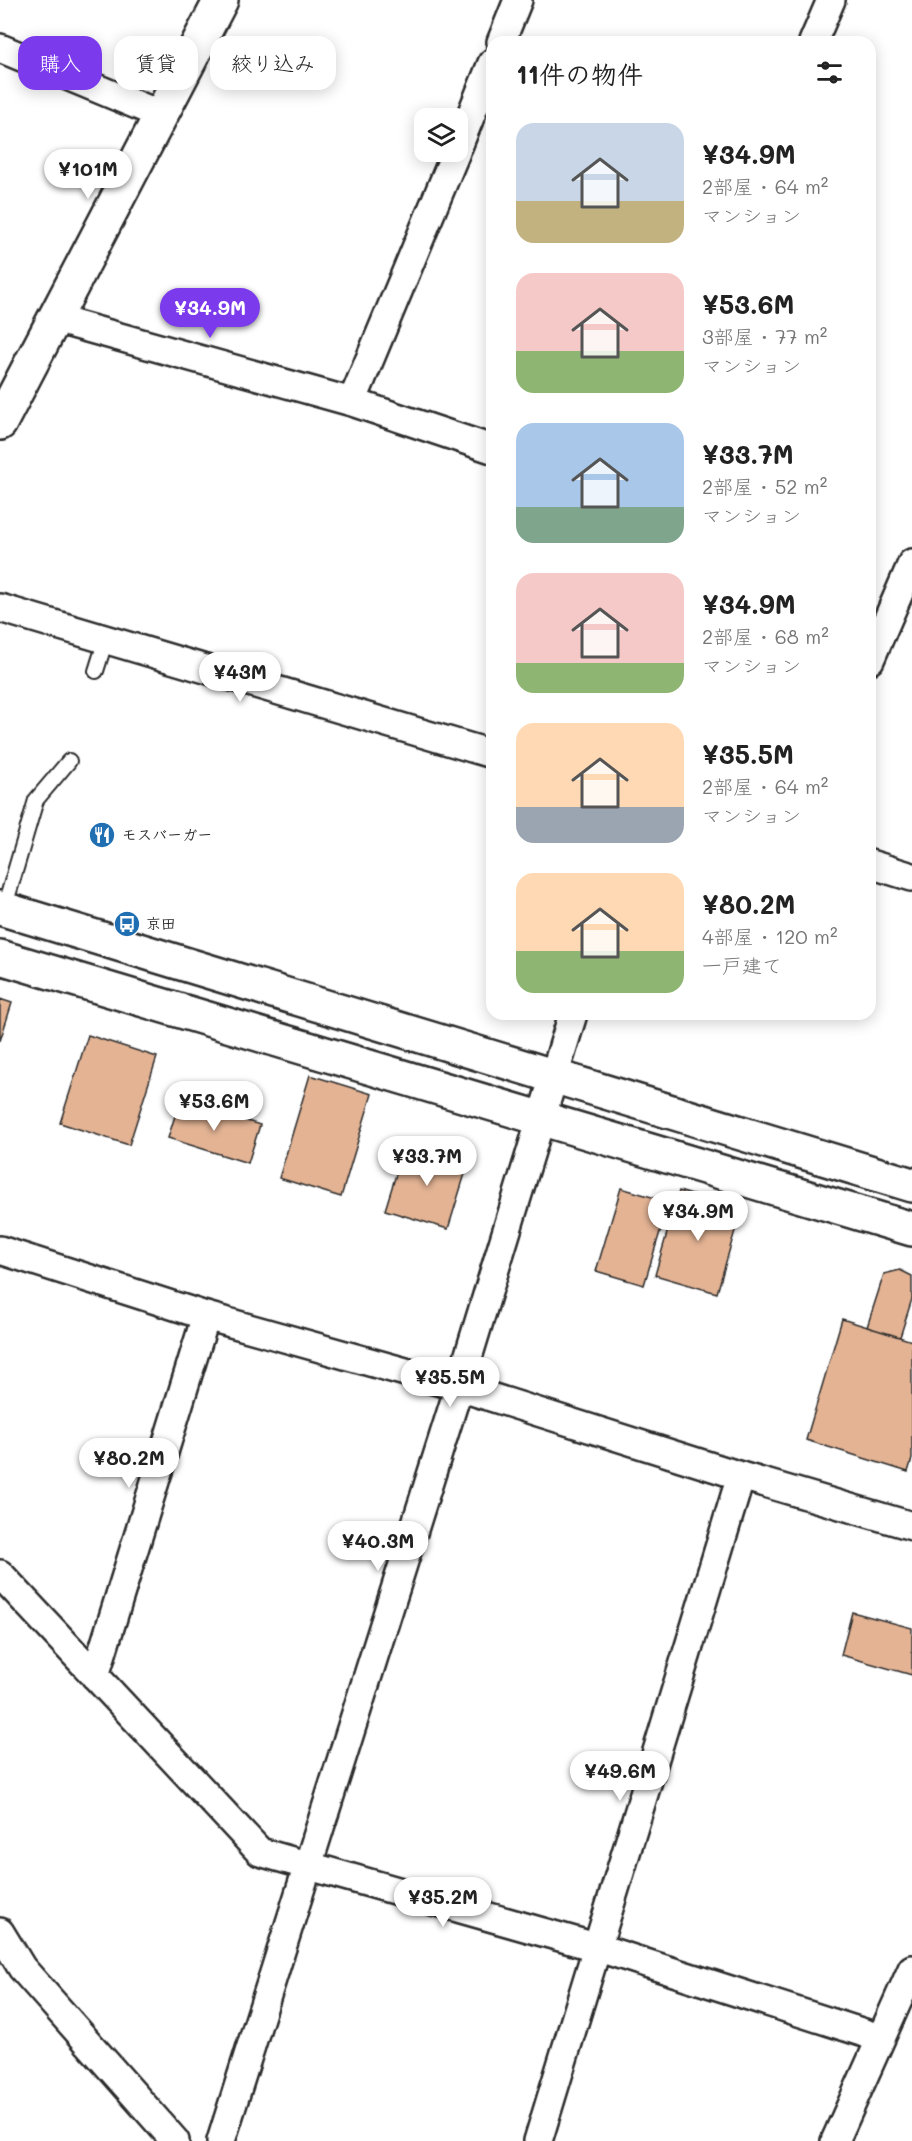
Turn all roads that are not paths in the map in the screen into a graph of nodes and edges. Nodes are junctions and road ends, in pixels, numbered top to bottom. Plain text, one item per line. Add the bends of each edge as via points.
1 (221, 0) edge
2 (518, 0) edge
3 (831, 0) edge
4 (503, 36) edge
5 (816, 36) edge
6 (0, 48) edge
7 (486, 78) edge
8 (161, 115) junction
9 (468, 122) edge
10 (452, 162) edge
11 (55, 319) junction
12 (352, 402) junction
13 (0, 423) edge
14 (486, 447) edge
15 (912, 563) edge
16 (0, 608) edge
17 (105, 639) junction
18 (876, 646) edge
19 (96, 671) dead end
20 (486, 752) edge
21 (69, 761) dead end
22 (876, 866) edge
23 (912, 877) edge
24 (2, 909) edge
25 (0, 957) edge
26 (571, 1020) edge
27 (556, 1076) junction
28 (543, 1119) junction
29 (912, 1185) edge
30 (912, 1229) edge
31 (0, 1250) edge
32 (206, 1316) junction
33 (459, 1388) junction
34 (741, 1476) junction
35 (912, 1526) edge
36 (4, 1586) edge
37 (94, 1676) junction
38 (309, 1867) junction
39 (0, 1932) edge
40 (599, 1948) junction
41 (912, 1970) edge
42 (880, 2038) junction
43 (175, 2141) edge
44 (221, 2141) edge
45 (538, 2141) edge
46 (835, 2141) edge

1 - 8 street
2 - 4 street
3 - 5 street
6 - 8 street
7 - 9 street
8 - 11 street
10 - 12 street
11 - 12 street
11 - 13 street
12 - 14 street
15 - 18 street
16 - 17 street
17 - 19 lane
17 - 20 street
21 - 24 lane via 36,800
22 - 23 street
24 - 27 street
25 - 28 street
26 - 27 street
27 - 28 street
27 - 29 street
28 - 30 street
28 - 33 street
31 - 32 street
32 - 33 street
32 - 37 street
33 - 34 street
33 - 38 street
34 - 35 street
34 - 40 street
36 - 37 street
37 - 38 street via 260,1852
38 - 40 street
38 - 44 street
39 - 43 street via 22,1968
40 - 42 street
40 - 45 street
41 - 42 street
42 - 46 street

